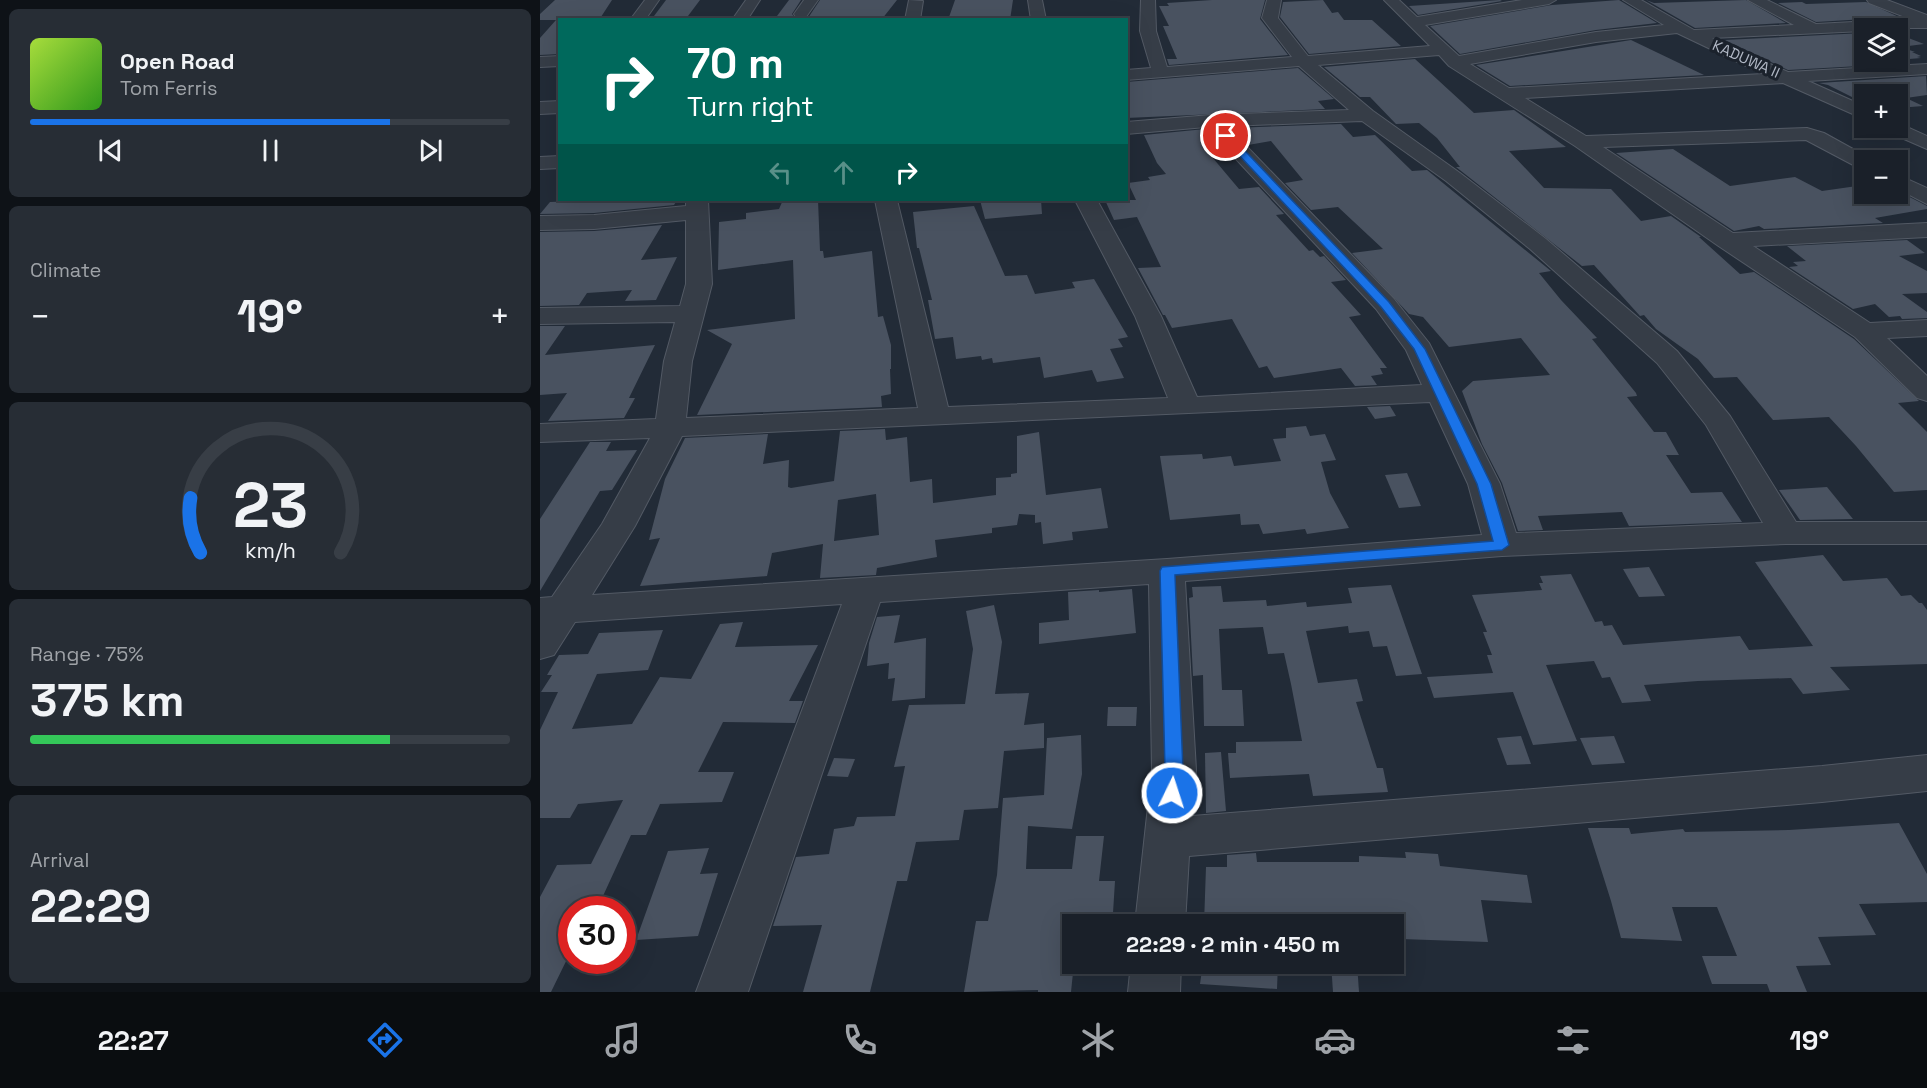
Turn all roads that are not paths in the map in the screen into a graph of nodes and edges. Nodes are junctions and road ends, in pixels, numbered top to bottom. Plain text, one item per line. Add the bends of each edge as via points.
1 (652, 0) edge
2 (753, 0) edge
3 (811, 0) edge
4 (1035, 0) edge
5 (1148, 0) edge
6 (1274, 0) edge
7 (1391, 0) edge
8 (1549, 0) edge
9 (1630, 0) edge
10 (1755, 0) edge
11 (1874, 0) edge
12 (916, 1) edge
13 (1522, 2) edge
14 (801, 15) dead end
15 (638, 18) edge
16 (740, 18) edge
17 (912, 18) edge
18 (1039, 18) edge
19 (1413, 22) junction
20 (1927, 22) edge
21 (1816, 29) junction
22 (1687, 31) junction
23 (1450, 56) junction
24 (558, 61) edge
25 (540, 62) edge
26 (1304, 62) junction
27 (1927, 69) edge
28 (1161, 74) junction
29 (1128, 75) edge
30 (1785, 77) junction
31 (1507, 93) junction
32 (558, 107) edge
33 (540, 108) edge
34 (1854, 108) edge
35 (1366, 115) junction
36 (1211, 121) junction
37 (1128, 128) edge
38 (1908, 128) edge
39 (1927, 128) edge
40 (1908, 133) edge
41 (1581, 142) junction
42 (1927, 142) edge
43 (1854, 157) edge
44 (558, 162) edge
45 (540, 163) edge
46 (1908, 187) edge
47 (1927, 197) edge
48 (886, 201) edge
49 (1087, 201) edge
50 (697, 206) edge
51 (540, 224) edge
52 (1927, 230) edge
53 (1725, 240) junction
54 (691, 314) junction
55 (540, 316) edge
56 (1927, 328) edge
57 (1864, 331) junction
58 (1927, 392) edge
59 (1441, 393) junction
60 (1186, 406) junction
61 (935, 416) junction
62 (670, 429) junction
63 (540, 434) edge
64 (1786, 533) junction
65 (1927, 533) edge
66 (1502, 545) junction
67 (1167, 571) junction
68 (866, 588) junction
69 (552, 609) edge
70 (540, 645) edge
71 (1927, 773) edge
72 (1168, 838) junction
73 (1161, 914) edge
74 (1155, 974) edge
75 (722, 992) edge
76 (1154, 992) edge

1 - 15 street
2 - 16 street
3 - 14 street
4 - 18 street
5 - 28 street via 1143,31
6 - 26 street via 1270,18
7 - 19 street
8 - 13 street
9 - 22 street, KADUWA II
10 - 21 street
11 - 20 street
12 - 17 street
13 - 19 street
19 - 23 street
20 - 21 street
21 - 22 street
22 - 23 street via 1596,37
22 - 30 street, KADUWA II
23 - 26 street
23 - 31 street
24 - 25 street
26 - 28 street
26 - 35 street
27 - 30 street
28 - 29 street
30 - 31 street
30 - 34 street, KADUWA II
31 - 41 street
32 - 33 street
35 - 36 street
35 - 64 street via 1538,244 1667,357 1719,422
36 - 37 street
36 - 59 street via 1385,304 1419,349
38 - 39 street
40 - 42 street
41 - 43 street via 1807,134
41 - 53 street
44 - 45 street
46 - 47 street
48 - 61 street
49 - 60 street via 1148,316
50 - 51 street via 594,222
50 - 54 street via 699,284
52 - 53 street
53 - 57 street
54 - 55 street
54 - 62 street via 678,361
56 - 57 street
57 - 58 street
59 - 60 street
59 - 66 street via 1484,484
60 - 61 street
61 - 62 street
62 - 63 street
62 - 69 street via 618,526
64 - 65 street
64 - 66 street
66 - 67 street
67 - 68 street
67 - 72 street via 1174,770
68 - 69 street
68 - 75 street
69 - 70 street
71 - 72 street
72 - 73 street
74 - 76 street

